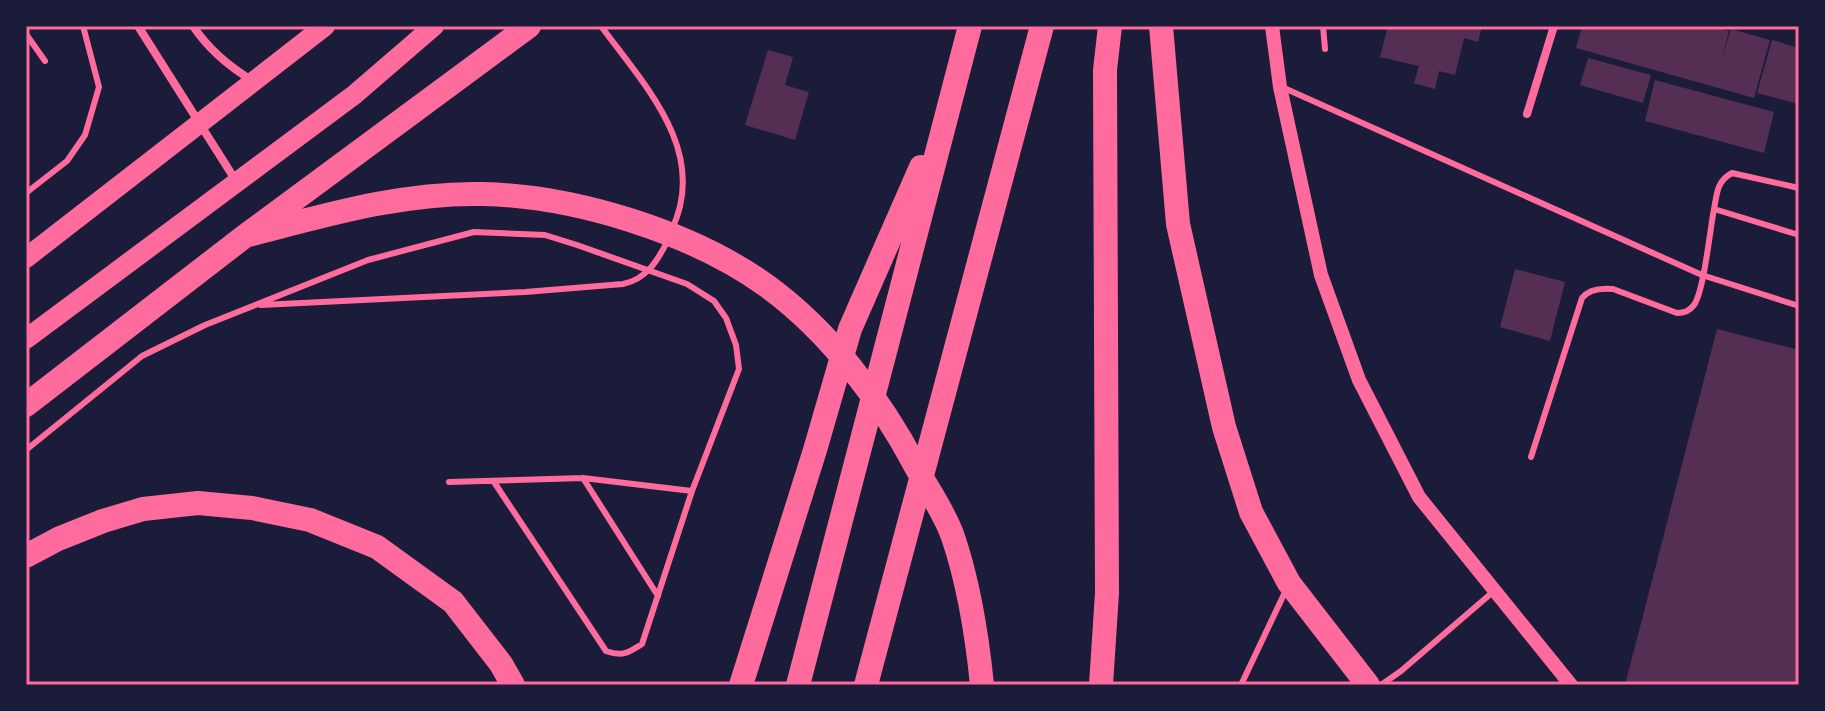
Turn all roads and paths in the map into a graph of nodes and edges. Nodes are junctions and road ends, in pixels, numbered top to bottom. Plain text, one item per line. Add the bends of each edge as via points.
1 (83, 26) edge
2 (138, 26) edge
3 (193, 26) edge
4 (325, 26) edge
5 (434, 26) edge
6 (529, 26) edge
7 (601, 26) edge
8 (970, 26) edge
9 (1042, 26) edge
10 (1110, 26) edge
11 (1161, 26) edge
12 (1272, 26) edge
13 (1323, 26) edge
14 (1554, 26) edge
15 (26, 34) edge
16 (1325, 49) dead end
17 (45, 61) dead end
18 (254, 82) junction
19 (1280, 87) junction
20 (950, 98) junction
21 (1527, 114) dead end
22 (200, 124) junction
23 (238, 183) junction
24 (1799, 188) edge
25 (26, 193) edge
26 (1714, 209) junction
27 (283, 218) junction
28 (1799, 235) edge
29 (26, 258) edge
30 (649, 271) junction
31 (1702, 275) junction
32 (253, 305) junction
33 (1799, 306) edge
34 (26, 339) edge
35 (26, 405) edge
36 (26, 450) edge
37 (1531, 457) dead end
38 (583, 478) junction
39 (449, 482) dead end
40 (494, 482) junction
41 (692, 491) junction
42 (26, 556) edge
43 (1289, 583) junction
44 (1494, 591) junction
45 (658, 596) junction
46 (513, 685) edge
47 (741, 685) edge
48 (798, 685) edge
49 (866, 685) edge
50 (982, 685) edge
51 (1101, 685) edge
52 (1241, 685) edge
53 (1368, 685) edge
54 (1381, 685) edge
55 (1571, 685) edge

1 - 25 lane via 99,87 85,135 67,161
2 - 22 street
3 - 18 street via 207,47
4 - 18 main road
5 - 23 main road
6 - 27 highway
7 - 30 lane via 661,108 681,158 683,202
8 - 20 highway
9 - 49 highway
10 - 51 highway via 1105,70 1107,593
11 - 43 highway via 1178,224 1224,427 1251,512
12 - 19 street
13 - 16 lane
14 - 21 street
15 - 17 lane
18 - 22 main road
19 - 31 lane
19 - 44 street via 1321,275 1359,380 1419,497
20 - 47 highway via 850,329
20 - 48 highway
22 - 23 street
22 - 29 main road
23 - 34 main road
24 - 26 lane via 1732,173 1723,177
26 - 28 lane
26 - 31 lane
27 - 35 highway via 245,236
27 - 50 highway via 421,196 530,197 648,226 766,285 829,342 896,429 952,535 977,630
30 - 32 lane via 623,284
30 - 32 lane via 545,235 474,232 368,260
30 - 41 lane via 687,284 714,301 736,345 739,369
31 - 33 lane
31 - 37 lane via 1695,303 1684,313 1613,289 1586,293
32 - 36 lane via 142,356
38 - 40 lane
38 - 41 lane
38 - 45 lane
39 - 40 lane
40 - 45 lane via 606,651 626,654 642,644
41 - 45 lane
42 - 46 highway via 143,509 198,503 310,520 377,547 453,602
43 - 52 lane
43 - 53 highway
44 - 54 lane
44 - 55 street

